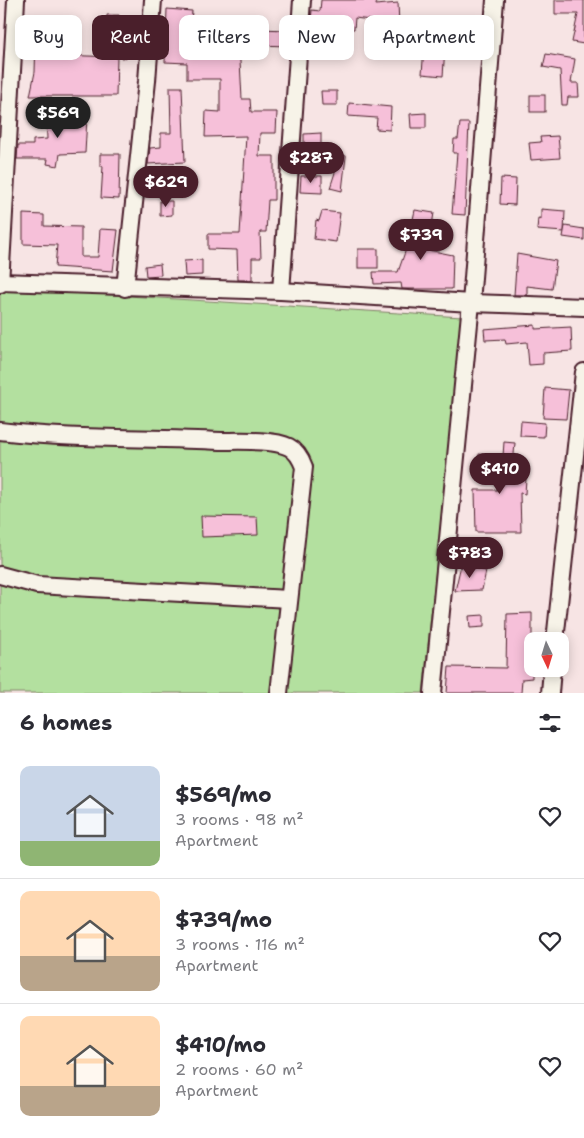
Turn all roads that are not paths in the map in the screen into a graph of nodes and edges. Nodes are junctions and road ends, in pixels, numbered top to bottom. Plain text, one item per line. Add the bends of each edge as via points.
1 (16, 0) edge
2 (153, 0) edge
3 (302, 0) edge
4 (495, 0) edge
5 (6, 47) edge
6 (0, 283) edge
7 (125, 288) junction
8 (281, 291) junction
9 (471, 303) junction
10 (584, 307) edge
11 (584, 372) edge
12 (0, 431) edge
13 (0, 575) edge
14 (289, 599) junction
15 (556, 632) edge
16 (551, 678) edge
17 (278, 693) edge
18 (433, 693) edge
19 (550, 693) edge

1 - 5 street
2 - 7 street
3 - 8 street
4 - 9 street
5 - 6 street
6 - 7 street
7 - 8 street
8 - 9 street
9 - 10 street
9 - 18 street
11 - 15 street
12 - 14 street via 52,437 162,438 288,446 300,456 304,467
13 - 14 street via 37,585
14 - 17 street
16 - 19 street

